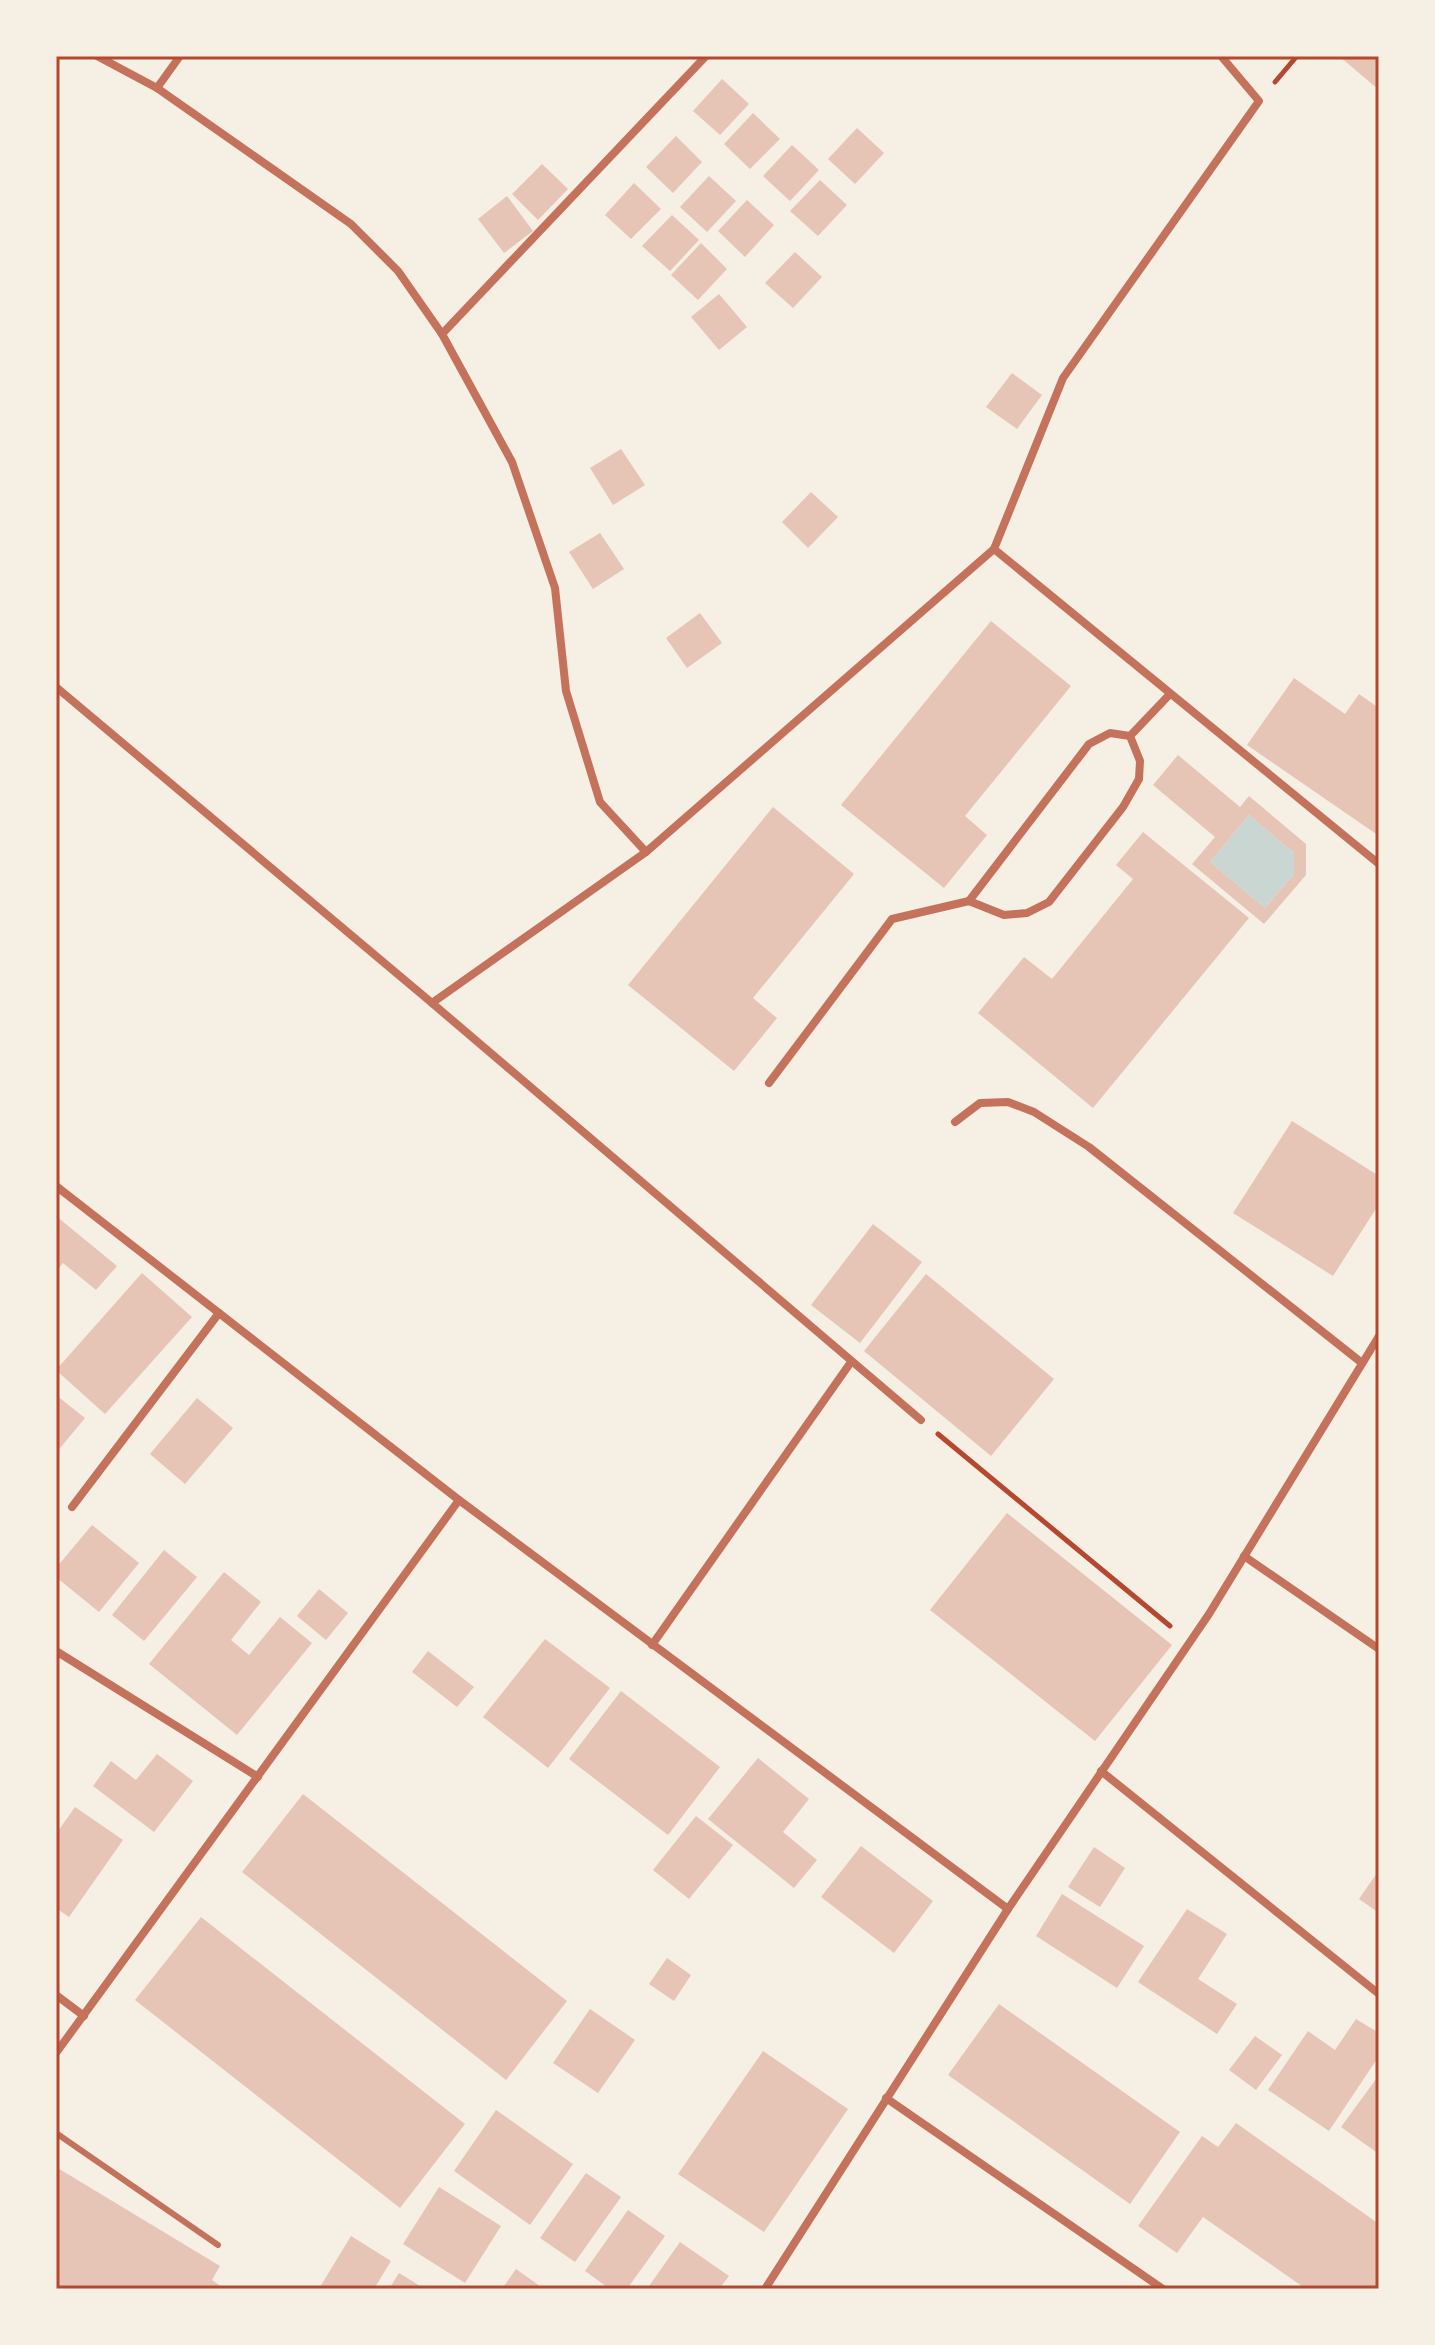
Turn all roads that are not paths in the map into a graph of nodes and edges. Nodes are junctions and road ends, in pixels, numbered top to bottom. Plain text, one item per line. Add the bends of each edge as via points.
1 (97, 56) edge
2 (180, 56) edge
3 (706, 56) edge
4 (1221, 56) edge
5 (157, 88) junction
6 (442, 334) junction
7 (994, 549) junction
8 (56, 687) edge
9 (1170, 694) junction
10 (1130, 736) junction
11 (646, 852) junction
12 (1379, 864) edge
13 (969, 901) junction
14 (432, 1003) junction
15 (769, 1083) dead end
16 (955, 1122) dead end
17 (56, 1186) edge
18 (219, 1313) junction
19 (1379, 1336) edge
20 (851, 1362) junction
21 (1362, 1363) junction
22 (921, 1420) road end
23 (459, 1500) junction
24 (72, 1507) dead end
25 (1244, 1556) junction
26 (652, 1645) junction
27 (1379, 1649) edge
28 (56, 1651) edge
29 (1101, 1771) junction
30 (258, 1777) junction
31 (1008, 1909) junction
32 (1379, 1994) edge
33 (56, 1995) edge
34 (84, 2016) junction
35 (56, 2053) edge
36 (886, 2098) junction
37 (56, 2133) edge
38 (218, 2245) dead end
39 (765, 2289) edge
40 (1163, 2289) edge

1 - 5 street
2 - 5 street
3 - 6 street
4 - 7 street via 1259,101 1063,378
5 - 6 street via 351,224 398,271
6 - 11 street via 512,462 546,560 555,588 566,691 600,802
7 - 9 street
7 - 11 street
8 - 14 street
9 - 10 street
9 - 12 street
10 - 13 street via 1110,733 1089,744
10 - 13 street via 1140,761 1139,779 1049,902 1027,913 1004,915
11 - 14 street
13 - 15 street via 892,919
14 - 20 street
16 - 21 street via 980,1103 1008,1102 1034,1112 1089,1147
17 - 18 street
18 - 23 street
18 - 24 street
19 - 21 street
20 - 22 street
20 - 26 street
21 - 25 street
23 - 26 street
23 - 30 street
25 - 27 street
25 - 29 street
26 - 31 street
28 - 30 street
29 - 31 street
29 - 32 street
30 - 34 street
31 - 36 street
33 - 34 street
34 - 35 street
36 - 39 street
36 - 40 street
37 - 38 lane

